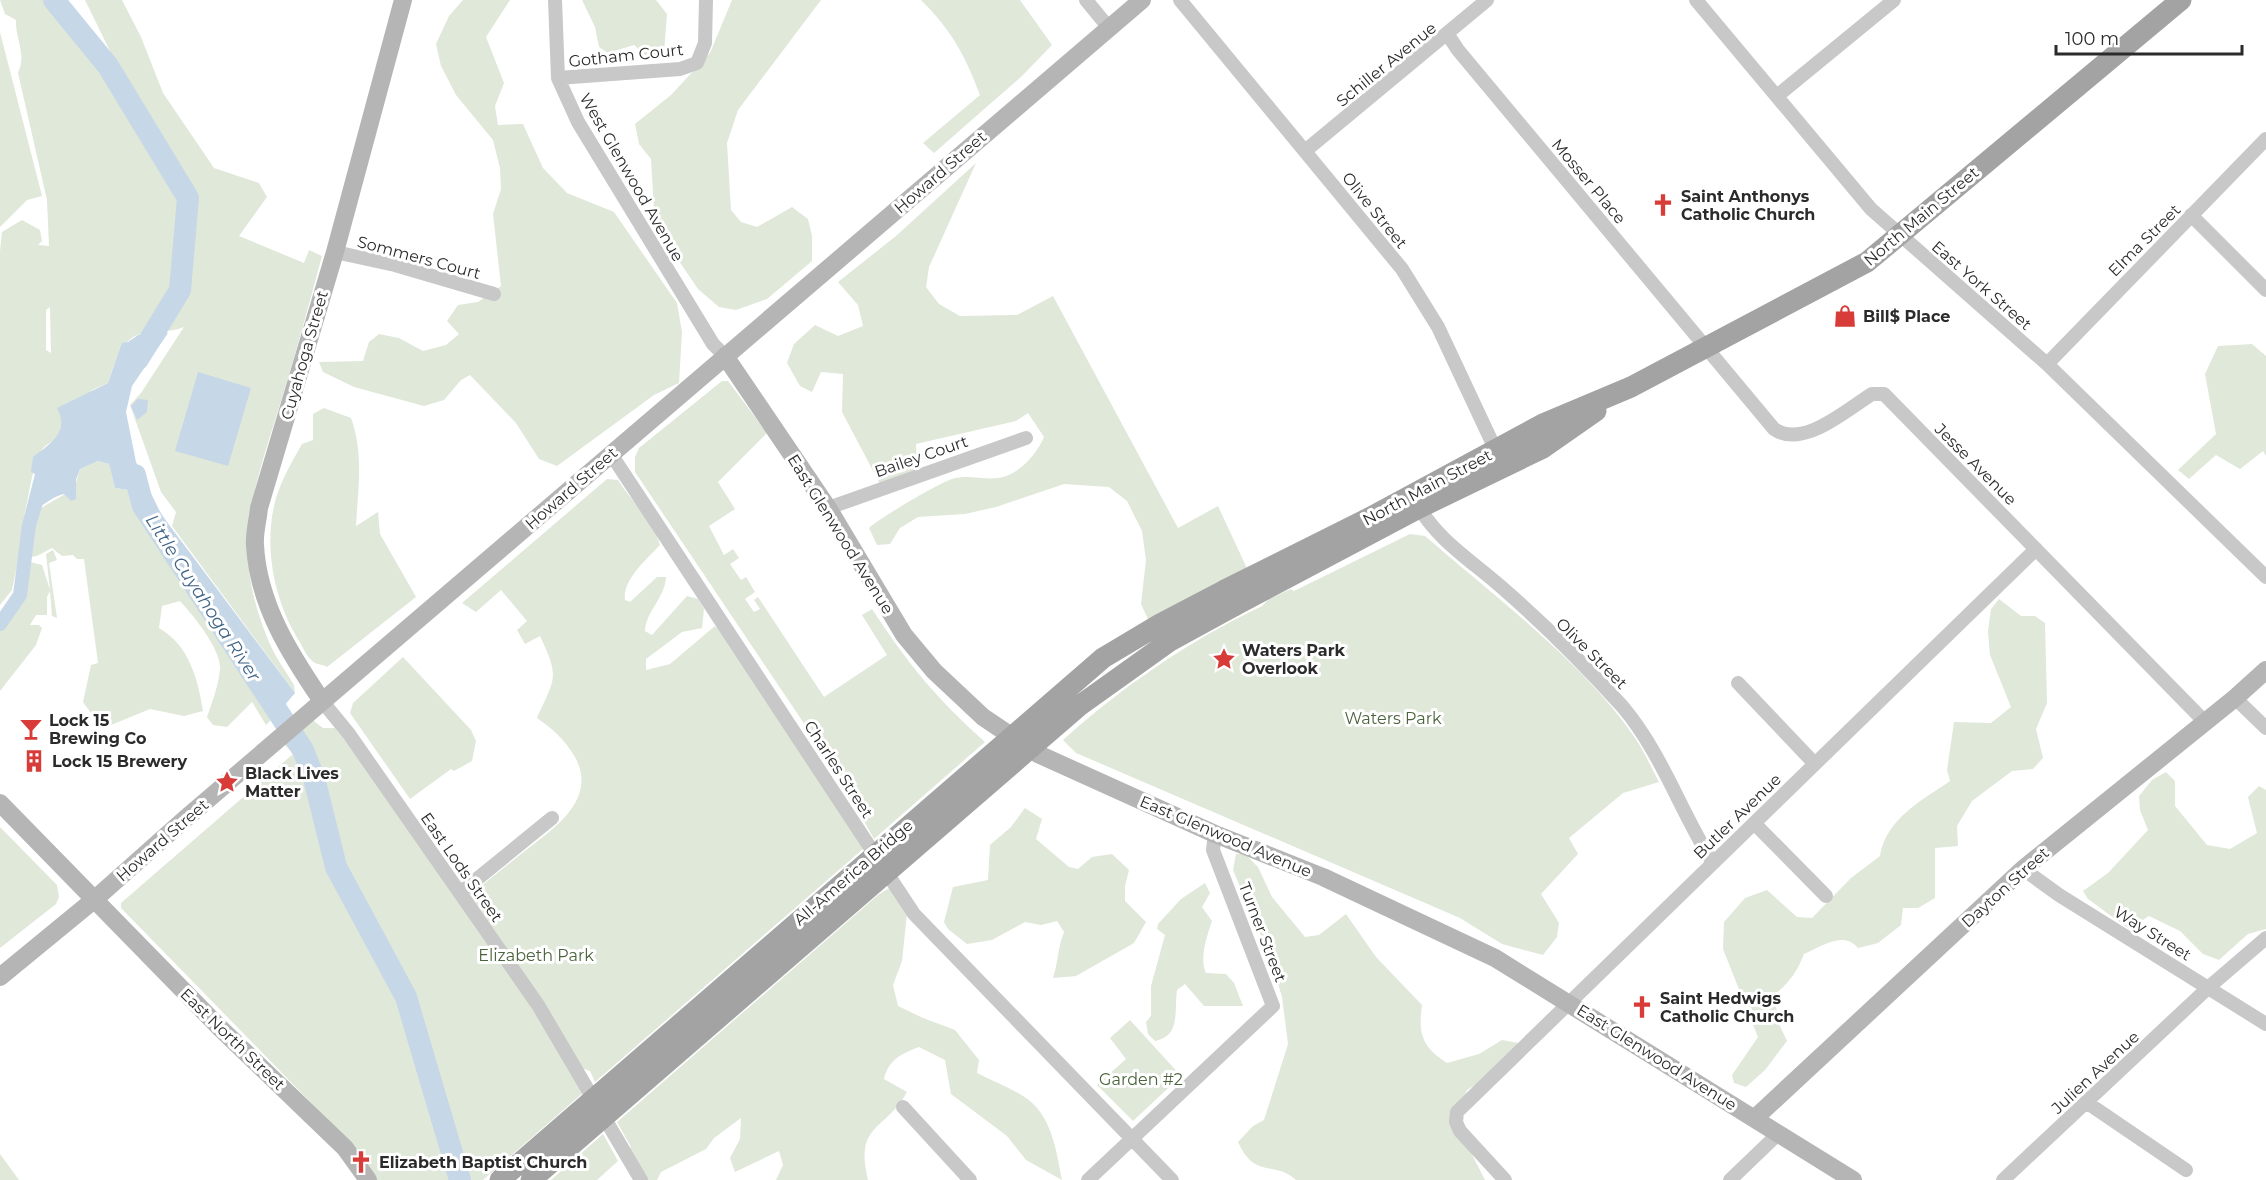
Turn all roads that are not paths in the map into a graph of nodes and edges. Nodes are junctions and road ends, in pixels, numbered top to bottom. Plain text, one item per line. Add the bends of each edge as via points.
1 (404, 0) edge
2 (555, 0) edge
3 (706, 0) edge
4 (1086, 0) edge
5 (1142, 0) edge
6 (1180, 0) edge
7 (1487, 0) edge
8 (1696, 0) edge
9 (1894, 0) edge
10 (2181, 0) edge
11 (1109, 28) junction
12 (1448, 35) junction
13 (558, 78) junction
14 (1776, 96) junction
15 (2266, 139) edge
16 (1305, 151) junction
17 (2191, 215) junction
18 (1901, 236) junction
19 (335, 252) junction
20 (2266, 290) edge
21 (494, 294) dead end
22 (1707, 347) junction
23 (725, 356) junction
24 (2047, 364) junction
25 (1026, 438) dead end
26 (611, 454) junction
27 (1499, 459) junction
28 (1407, 506) junction
29 (828, 508) junction
30 (2036, 549) junction
31 (2266, 577) edge
32 (1230, 598) junction
33 (2266, 670) edge
34 (1738, 683) dead end
35 (2235, 698) junction
36 (322, 701) junction
37 (2205, 722) junction
38 (2266, 728) edge
39 (1815, 764) junction
40 (0, 803) edge
41 (552, 818) dead end
42 (1754, 824) junction
43 (1215, 834) junction
44 (1713, 863) junction
45 (2023, 869) junction
46 (461, 892) junction
47 (1826, 896) dead end
48 (95, 899) junction
49 (2266, 938) edge
50 (0, 976) edge
51 (2209, 987) junction
52 (1571, 1004) junction
53 (2266, 1024) edge
54 (2086, 1102) junction
55 (903, 1107) dead end
56 (1755, 1118) junction
57 (1778, 1134) junction
58 (1133, 1139) junction
59 (2186, 1170) dead end
60 (633, 1177) edge
61 (368, 1180) edge
62 (500, 1180) edge
63 (531, 1180) edge
64 (970, 1180) edge
65 (1088, 1180) edge
66 (1172, 1180) edge
67 (1505, 1180) edge
68 (1730, 1180) edge
69 (1853, 1180) edge
70 (2003, 1180) edge

1 - 19 street, Cuyahoga Street
2 - 13 street, West Glenwood Avenue
3 - 13 street, Gotham Court via 705,43 697,63 681,69
4 - 11 street
5 - 11 street, Howard Street
6 - 16 street, Olive Street
7 - 12 street, Schiller Avenue
8 - 14 street, East York Street
9 - 14 street
10 - 18 main road, North Main Street
11 - 23 street, Howard Street
12 - 16 street, Schiller Avenue
12 - 22 street, Mosser Place
13 - 23 street, West Glenwood Avenue via 602,163 713,344
14 - 18 street, East York Street via 1865,201
15 - 17 street, Elma Street
16 - 27 street, Olive Street via 1378,238 1423,302 1461,372
17 - 20 street
17 - 24 street, Elma Street
18 - 22 main road, North Main Street via 1867,262
18 - 24 street, East York Street
19 - 21 street, Sommers Court
19 - 36 street, Cuyahoga Street via 259,508 255,544 262,590 278,630
22 - 27 main road, North Main Street via 1631,387 1543,424
22 - 30 street, Jesse Avenue via 1774,429 1784,435 1805,435 1872,394 1884,394
23 - 26 street, Howard Street
23 - 29 street, East Glenwood Avenue
24 - 31 street, East York Street
25 - 29 street, Bailey Court
26 - 36 street, Howard Street
26 - 58 street, Charles Street via 914,914
27 - 28 main road, North Main Street
28 - 32 main road, North Main Street
28 - 44 street, Olive Street via 1500,586 1623,707 1657,754 1691,828
29 - 43 street, East Glenwood Avenue via 904,635 934,671 983,717 1038,754
30 - 37 street, Jesse Avenue
30 - 39 street, Butler Avenue
32 - 62 main road, All-America Bridge, bridge via 1160,624 1103,658
32 - 63 main road, All-America Bridge, bridge via 1079,706
33 - 35 street, Dayton Street
34 - 39 street
35 - 37 street, Dayton Street
35 - 38 street
36 - 46 street, East Lods Street
36 - 48 street, Howard Street
37 - 45 street, Dayton Street
39 - 42 street, Butler Avenue
40 - 48 street, East North Street
41 - 46 street
42 - 44 street, Butler Avenue
42 - 47 street
43 - 52 street, East Glenwood Avenue via 1323,877 1466,943
43 - 58 street, Turner Street via 1213,850 1272,1006
44 - 52 street, Butler Avenue
45 - 51 street, Way Street
45 - 56 street, Dayton Street
46 - 60 street, East Lods Street via 538,1005
48 - 50 street, Howard Street
48 - 61 street, East North Street via 220,1028 345,1148
49 - 51 street, Julien Avenue
51 - 53 street, Way Street
51 - 54 street, Julien Avenue
52 - 56 street, East Glenwood Avenue
52 - 67 street, Butler Avenue via 1456,1116 1460,1131
54 - 59 street
54 - 70 street, Julien Avenue
55 - 64 street
56 - 57 street, East Glenwood Avenue
57 - 68 street
57 - 69 street, East Glenwood Avenue
58 - 65 street, Turner Street
58 - 66 street, Charles Street

